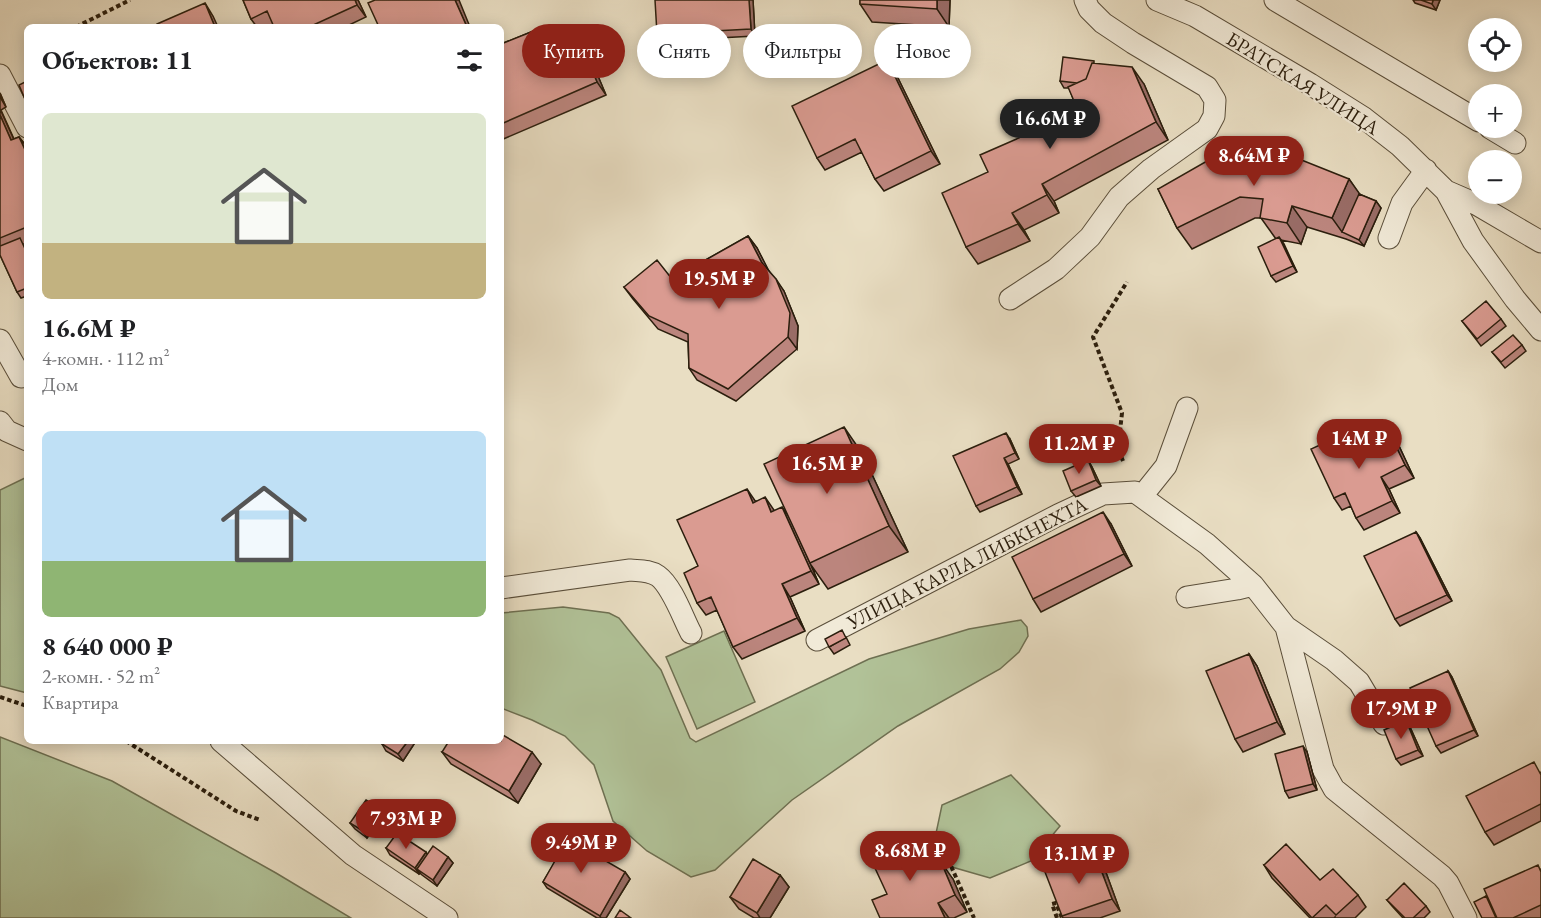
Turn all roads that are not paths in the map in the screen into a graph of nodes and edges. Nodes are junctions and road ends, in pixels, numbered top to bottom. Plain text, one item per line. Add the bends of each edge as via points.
1 (1085, 0) edge
2 (1157, 0) edge
3 (1275, 0) edge
4 (0, 75) edge
5 (1468, 114) edge
6 (24, 121) edge
7 (1507, 138) edge
8 (1515, 143) dead end
9 (1426, 170) junction
10 (1446, 191) junction
11 (1389, 238) dead end
12 (1541, 242) edge
13 (1010, 299) dead end
14 (1541, 330) edge
15 (0, 340) edge
16 (21, 377) dead end
17 (1187, 408) dead end
18 (0, 422) edge
19 (24, 439) edge
20 (1138, 494) junction
21 (1253, 585) junction
22 (504, 588) edge
23 (1187, 597) dead end
24 (1286, 627) junction
25 (691, 633) dead end
26 (817, 640) dead end
27 (1384, 724) dead end
28 (224, 744) edge
29 (447, 918) edge
30 (1466, 918) edge

1 - 13 lane via 1103,23 1207,87 1215,100 1214,116 1207,129 1119,197 1090,237 1056,269
2 - 9 lane, БРАТСКАЯ УЛИЦА via 1195,16 1339,102
3 - 5 lane
4 - 6 lane
7 - 8 lane
9 - 10 lane, БРАТСКАЯ УЛИЦА
9 - 11 lane via 1402,203
10 - 12 lane
10 - 14 lane, БРАТСКАЯ УЛИЦА via 1473,241
15 - 16 lane
17 - 20 lane via 1166,466
18 - 19 lane via 7,431
20 - 21 lane via 1207,544
20 - 26 lane, УЛИЦА КАРЛА ЛИБКНЕХТА via 1103,494
21 - 23 lane
21 - 24 lane
22 - 25 lane via 646,571 659,576 669,589
24 - 27 lane via 1359,682
24 - 30 lane via 1323,769 1334,789 1442,876
28 - 29 lane via 353,855

